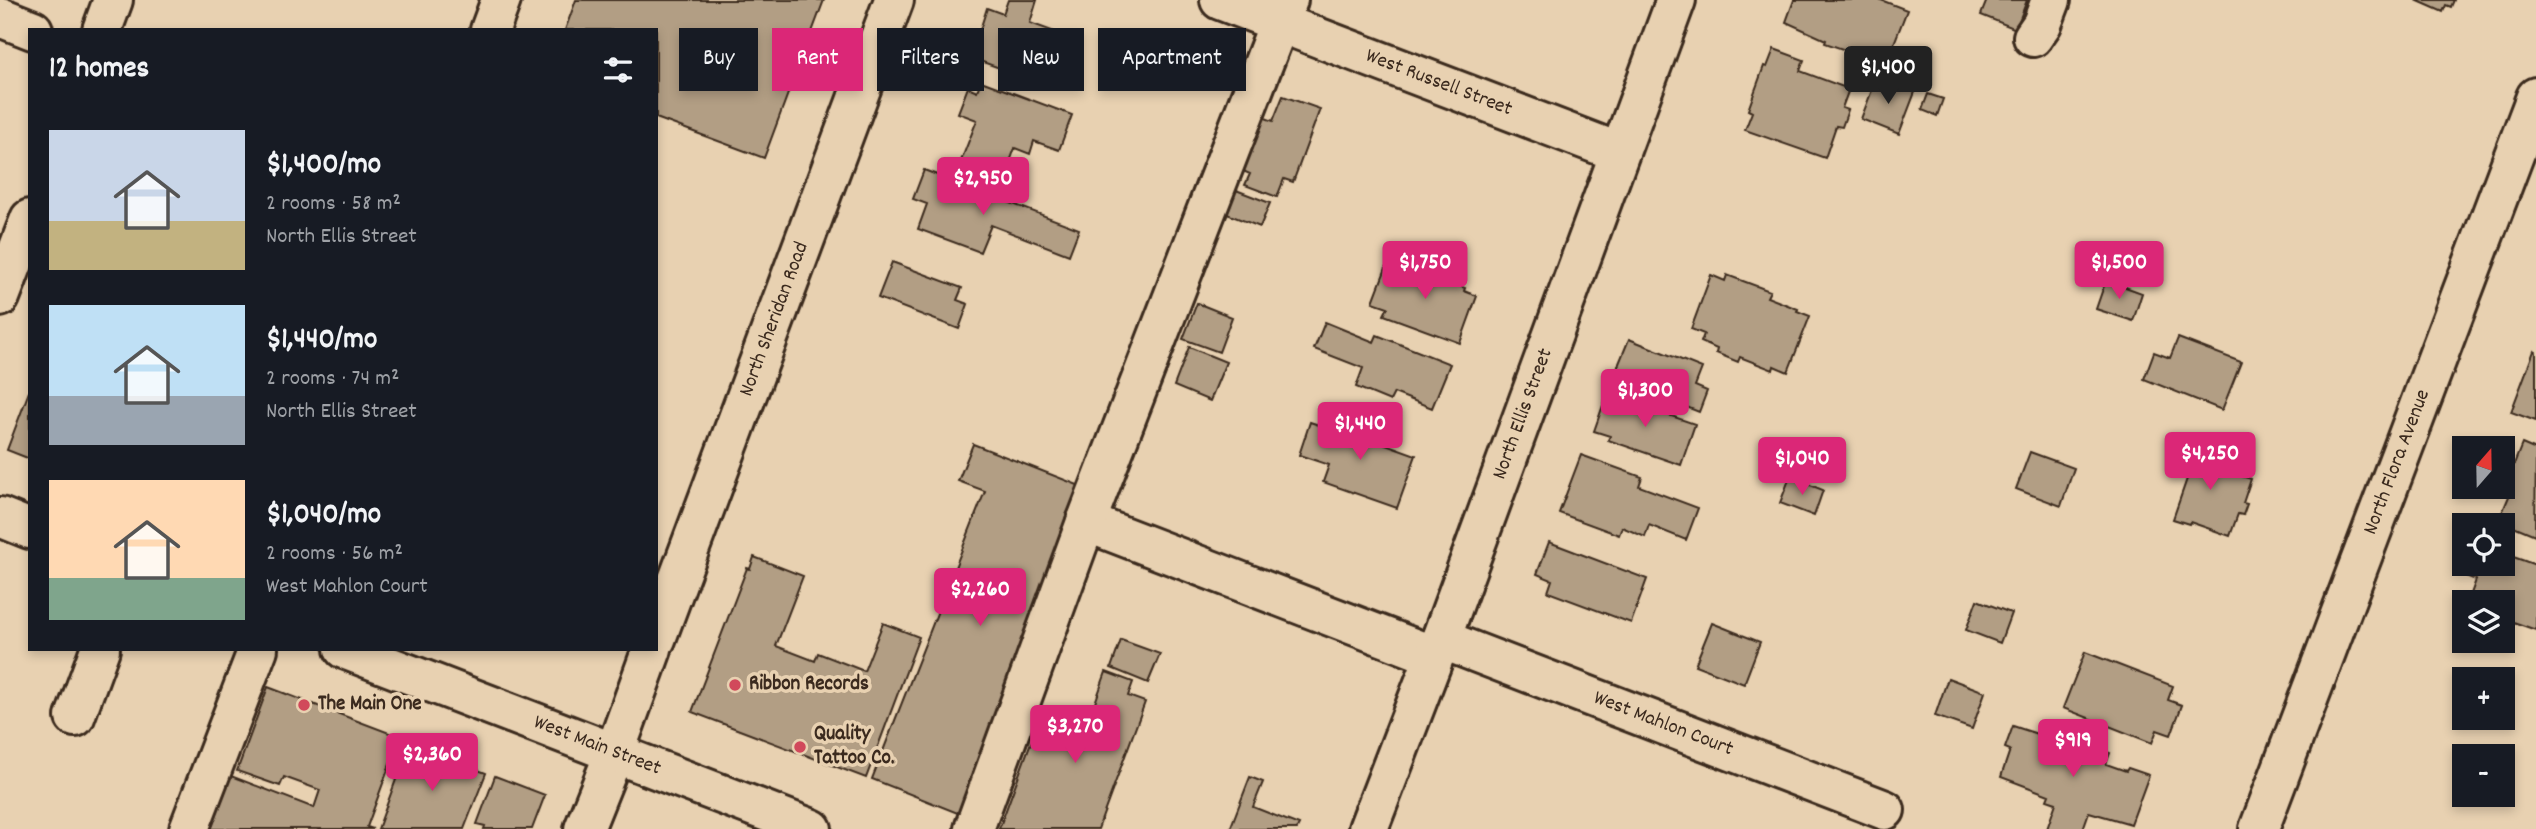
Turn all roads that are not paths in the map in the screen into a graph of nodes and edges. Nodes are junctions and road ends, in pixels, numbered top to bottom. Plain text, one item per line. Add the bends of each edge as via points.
1 (113, 0) edge
2 (501, 0) edge
3 (894, 0) edge
4 (1220, 0) edge
5 (1676, 0) edge
6 (2051, 0) edge
7 (1283, 11) edge
8 (0, 17) edge
9 (28, 28) edge
10 (103, 28) edge
11 (491, 28) edge
12 (2033, 37) dead end
13 (2536, 97) edge
14 (1618, 152) junction
15 (28, 224) edge
16 (0, 297) edge
17 (0, 517) edge
18 (1086, 522) junction
19 (28, 528) edge
20 (658, 634) edge
21 (1438, 647) junction
22 (99, 651) edge
23 (257, 651) edge
24 (349, 651) edge
25 (651, 651) edge
26 (75, 717) dead end
27 (614, 754) junction
28 (1885, 810) dead end
29 (189, 829) edge
30 (584, 829) edge
31 (812, 829) edge
32 (974, 829) edge
33 (1368, 829) edge
34 (2259, 829) edge

1 - 10 street
2 - 11 street
3 - 20 street, North Sheridan Road
4 - 7 street, West Russell Street
5 - 14 street, North Ellis Street
6 - 12 street
7 - 14 street, West Russell Street
7 - 18 street
8 - 9 street
13 - 34 street, North Flora Avenue
14 - 21 street, North Ellis Street
15 - 16 street
17 - 19 street
18 - 21 street, West Mahlon Court
18 - 32 street
21 - 28 street, West Mahlon Court
21 - 33 street, North Ellis Street
22 - 26 street
23 - 29 street
24 - 27 street, West Main Street
25 - 27 street
27 - 30 street
27 - 31 street, West Main Street

